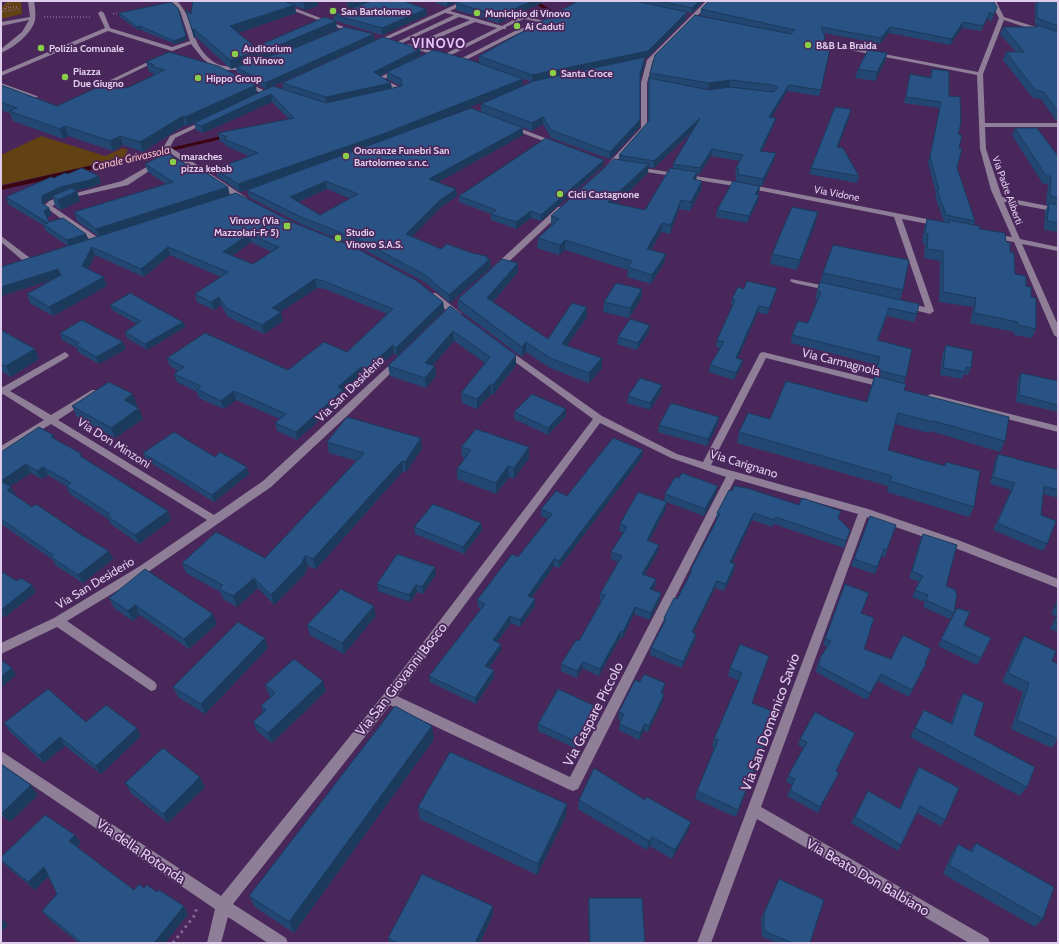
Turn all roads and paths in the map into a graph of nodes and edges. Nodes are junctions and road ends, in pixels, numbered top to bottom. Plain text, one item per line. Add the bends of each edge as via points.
1 (10, 1) edge
2 (31, 1) edge
3 (174, 1) edge
4 (271, 1) edge
5 (467, 1) edge
6 (709, 1) edge
7 (993, 1) edge
8 (5, 9) junction
9 (131, 11) edge
10 (444, 11) junction
11 (1, 14) edge
12 (102, 14) junction
13 (459, 15) junction
14 (685, 16) edge
15 (336, 17) edge
16 (692, 17) junction
17 (1002, 18) junction
18 (32, 19) junction
19 (699, 19) edge
20 (474, 20) junction
21 (324, 21) junction
22 (1, 24) edge
23 (501, 28) junction
24 (108, 29) junction
25 (346, 29) junction
26 (517, 32) junction
27 (338, 33) edge
28 (360, 34) edge
29 (524, 34) edge
30 (1058, 36) edge
31 (375, 38) edge
32 (382, 40) junction
33 (398, 43) junction
34 (194, 45) junction
35 (827, 45) edge
36 (368, 46) edge
37 (412, 47) junction
38 (174, 50) junction
39 (1, 51) edge
40 (434, 53) junction
41 (428, 56) edge
42 (445, 56) junction
43 (462, 60) junction
44 (471, 63) edge
45 (407, 66) edge
46 (218, 68) junction
47 (1, 74) edge
48 (226, 74) junction
49 (980, 74) junction
50 (232, 77) edge
51 (239, 81) edge
52 (1, 85) edge
53 (274, 90) edge
54 (88, 93) edge
55 (267, 94) junction
56 (385, 94) edge
57 (259, 98) edge
58 (38, 99) edge
59 (216, 117) edge
60 (983, 125) junction
61 (1058, 125) edge
62 (507, 126) edge
63 (564, 147) edge
64 (169, 154) junction
65 (607, 163) junction
66 (601, 173) edge
67 (242, 195) junction
68 (999, 199) junction
69 (226, 200) edge
70 (250, 204) edge
71 (566, 204) edge
72 (1058, 210) edge
73 (897, 215) junction
74 (950, 226) edge
75 (988, 235) edge
76 (1, 238) edge
77 (1016, 240) junction
78 (97, 241) edge
79 (1058, 249) edge
80 (22, 266) edge
81 (492, 273) edge
82 (794, 280) dead end
83 (428, 290) edge
84 (839, 291) edge
85 (900, 304) edge
86 (454, 307) junction
87 (1048, 314) junction
88 (1058, 316) edge
89 (441, 319) edge
90 (466, 322) edge
91 (1058, 335) edge
92 (498, 346) edge
93 (408, 351) edge
94 (64, 355) dead end
95 (102, 387) edge
96 (892, 387) edge
97 (2, 391) edge
98 (922, 394) edge
99 (599, 418) junction
100 (51, 420) junction
101 (1058, 429) edge
102 (1, 451) edge
103 (706, 465) junction
104 (732, 475) junction
105 (864, 512) junction
106 (214, 520) junction
107 (1058, 584) edge
108 (58, 621) junction
109 (1, 649) edge
110 (151, 686) dead end
111 (388, 698) junction
112 (1, 757) edge
113 (753, 810) junction
114 (196, 902) dead end
115 (223, 906) junction
116 (173, 943) edge
117 (214, 943) edge
118 (281, 943) edge
119 (704, 943) edge
120 (983, 943) edge

1 - 8 path
2 - 18 street
3 - 34 street via 181,6
4 - 21 street
5 - 10 street
6 - 16 street
7 - 17 street
8 - 8 path via 10,7 18,9 6,11
8 - 11 path
9 - 12 path
10 - 13 street
10 - 32 street
12 - 18 path
12 - 24 street
13 - 20 street
13 - 33 street
14 - 16 street
15 - 21 street
16 - 19 street
16 - 65 street via 646,60 650,66 645,74 648,82 644,128
17 - 30 street
17 - 49 street, Via Padre Aliberti
18 - 22 street
18 - 39 street via 31,25 20,37
20 - 23 street
20 - 37 street
21 - 25 street
23 - 26 street
23 - 26 street via 523,17 544,22
23 - 42 street
24 - 38 street
24 - 47 street
25 - 27 street
25 - 28 street
26 - 29 street
26 - 43 street
31 - 32 street
32 - 33 street
32 - 36 street
33 - 37 street
34 - 38 street
34 - 46 street
35 - 49 street
37 - 40 street
38 - 54 street
40 - 41 street
40 - 42 street
42 - 43 street
43 - 44 street
45 - 56 street via 379,79 400,91
46 - 48 street
46 - 48 street via 243,68
48 - 50 street
49 - 60 street, Via Padre Aliberti
51 - 55 street
52 - 58 street
53 - 55 street
55 - 57 street
59 - 64 street via 172,137
60 - 61 street
60 - 68 street, Via Padre Aliberti via 983,149
62 - 63 street
64 - 67 street
64 - 78 street via 146,167 136,178 56,200 48,206
65 - 66 street
65 - 73 street, Via Vidone
67 - 69 street
67 - 70 street
68 - 72 street
68 - 77 street, Via Padre Aliberti
71 - 81 street
73 - 74 street, Via Vidone
73 - 85 street via 930,311
75 - 77 street
76 - 80 street via 35,261
77 - 79 street
77 - 87 street, Via Padre Aliberti
82 - 84 street
83 - 86 street
86 - 89 street
86 - 90 street
87 - 88 street
87 - 91 street, Via Padre Aliberti
92 - 99 street, Via Carignano
93 - 106 street, Via San Desiderio via 267,484
94 - 97 street
95 - 100 street
96 - 103 street, Via Carmagnola via 763,355
97 - 100 street, Via Don Minzoni
98 - 101 street
99 - 103 street, Via Carignano via 674,456
99 - 111 street, Via San Giovanni Bosco
100 - 102 street
100 - 106 street, Via Don Minzoni
103 - 104 street, Via Carignano
104 - 105 street, Via Carignano
104 - 111 street, Via Gaspare Piccolo via 573,785
105 - 107 street, Via Carignano via 954,543
105 - 113 street, Via San Domenico Savio
106 - 108 street, Via San Desiderio via 144,569
108 - 109 street, Via San Desiderio
108 - 110 street
111 - 115 street, Via San Giovanni Bosco
112 - 115 street, Via della Rotonda
113 - 119 street, Via San Domenico Savio
113 - 120 street, Via Beato Don Balbiano
114 - 116 path via 198,908 195,915
115 - 117 street, Via San Giovanni Bosco
115 - 118 street, Via della Rotonda

